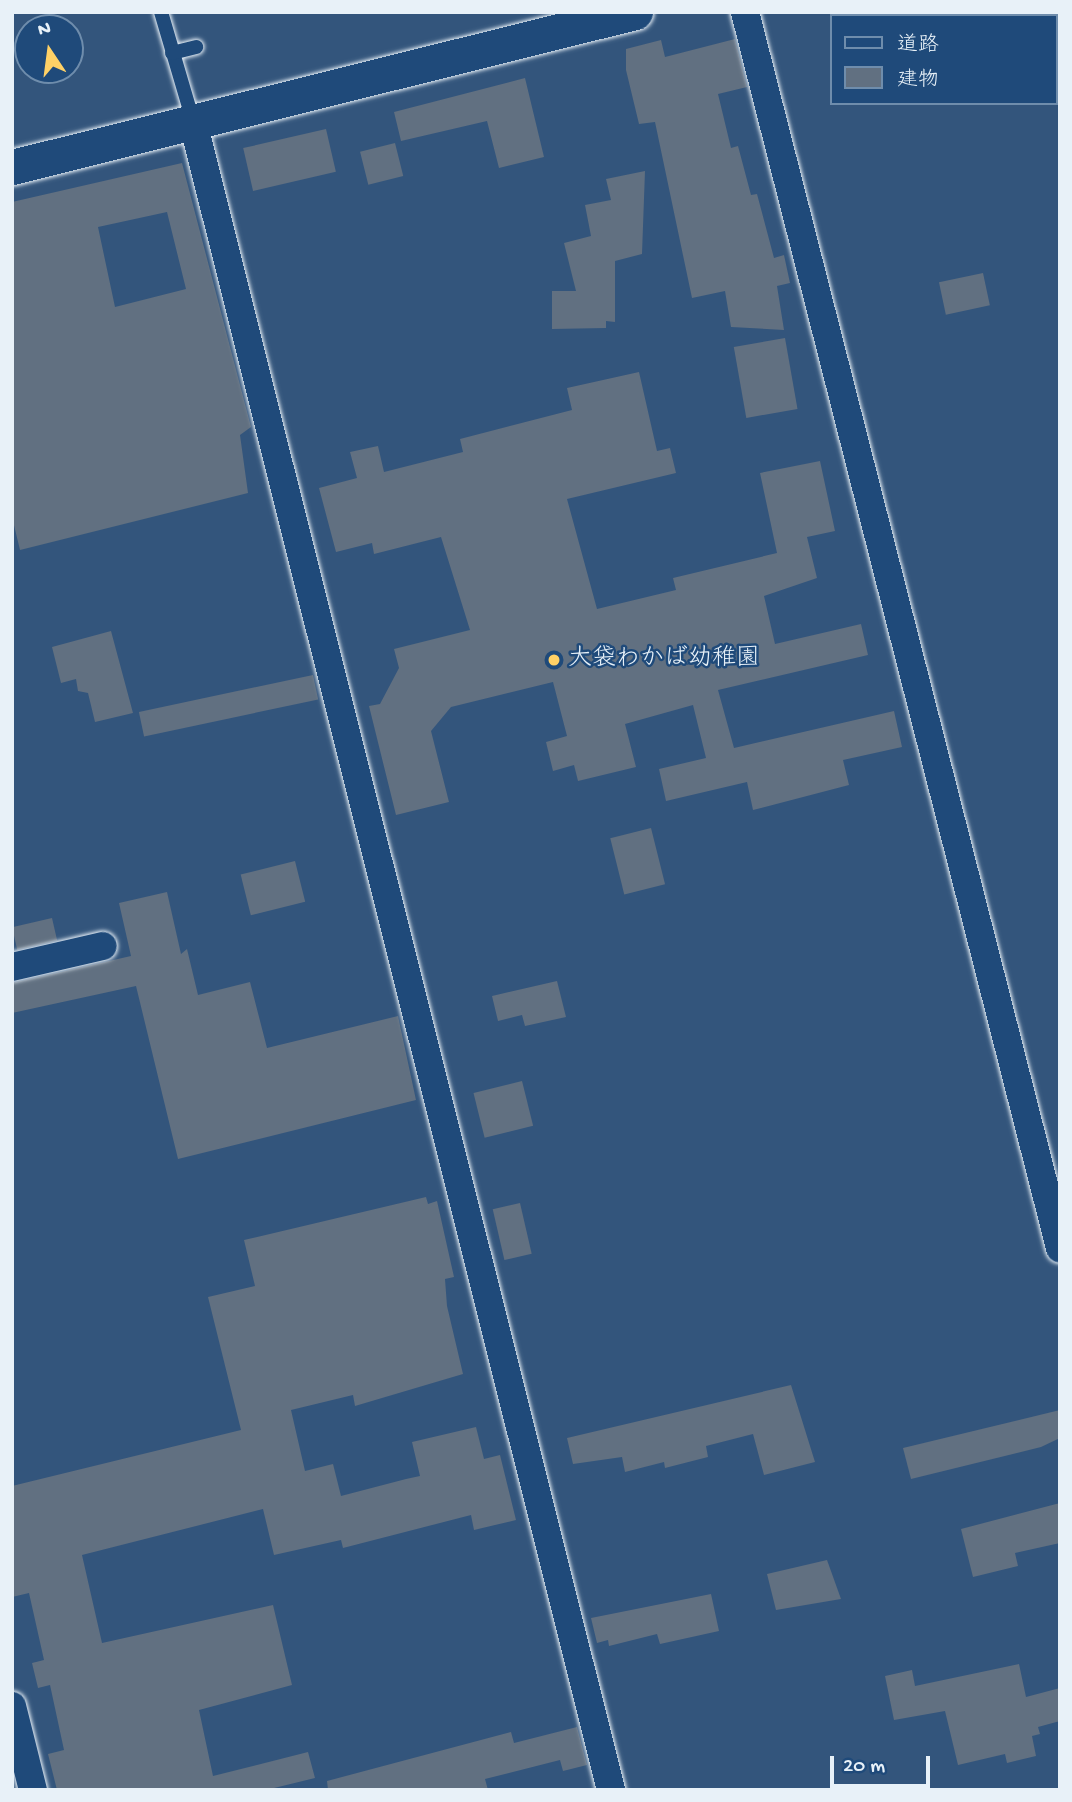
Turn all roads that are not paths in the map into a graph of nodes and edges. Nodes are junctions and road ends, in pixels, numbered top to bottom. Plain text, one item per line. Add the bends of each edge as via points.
1 (161, 12) edge
2 (635, 12) edge
3 (745, 12) edge
4 (196, 47) dead end
5 (172, 53) junction
6 (193, 122) junction
7 (12, 167) edge
8 (103, 946) dead end
9 (12, 967) edge
10 (1060, 1248) edge
11 (12, 1706) edge
12 (33, 1790) edge
13 (611, 1790) edge

1 - 5 lane
2 - 6 street
3 - 10 street via 937,748
4 - 5 lane
5 - 6 lane
6 - 7 street
6 - 13 street
8 - 9 street
11 - 12 street

